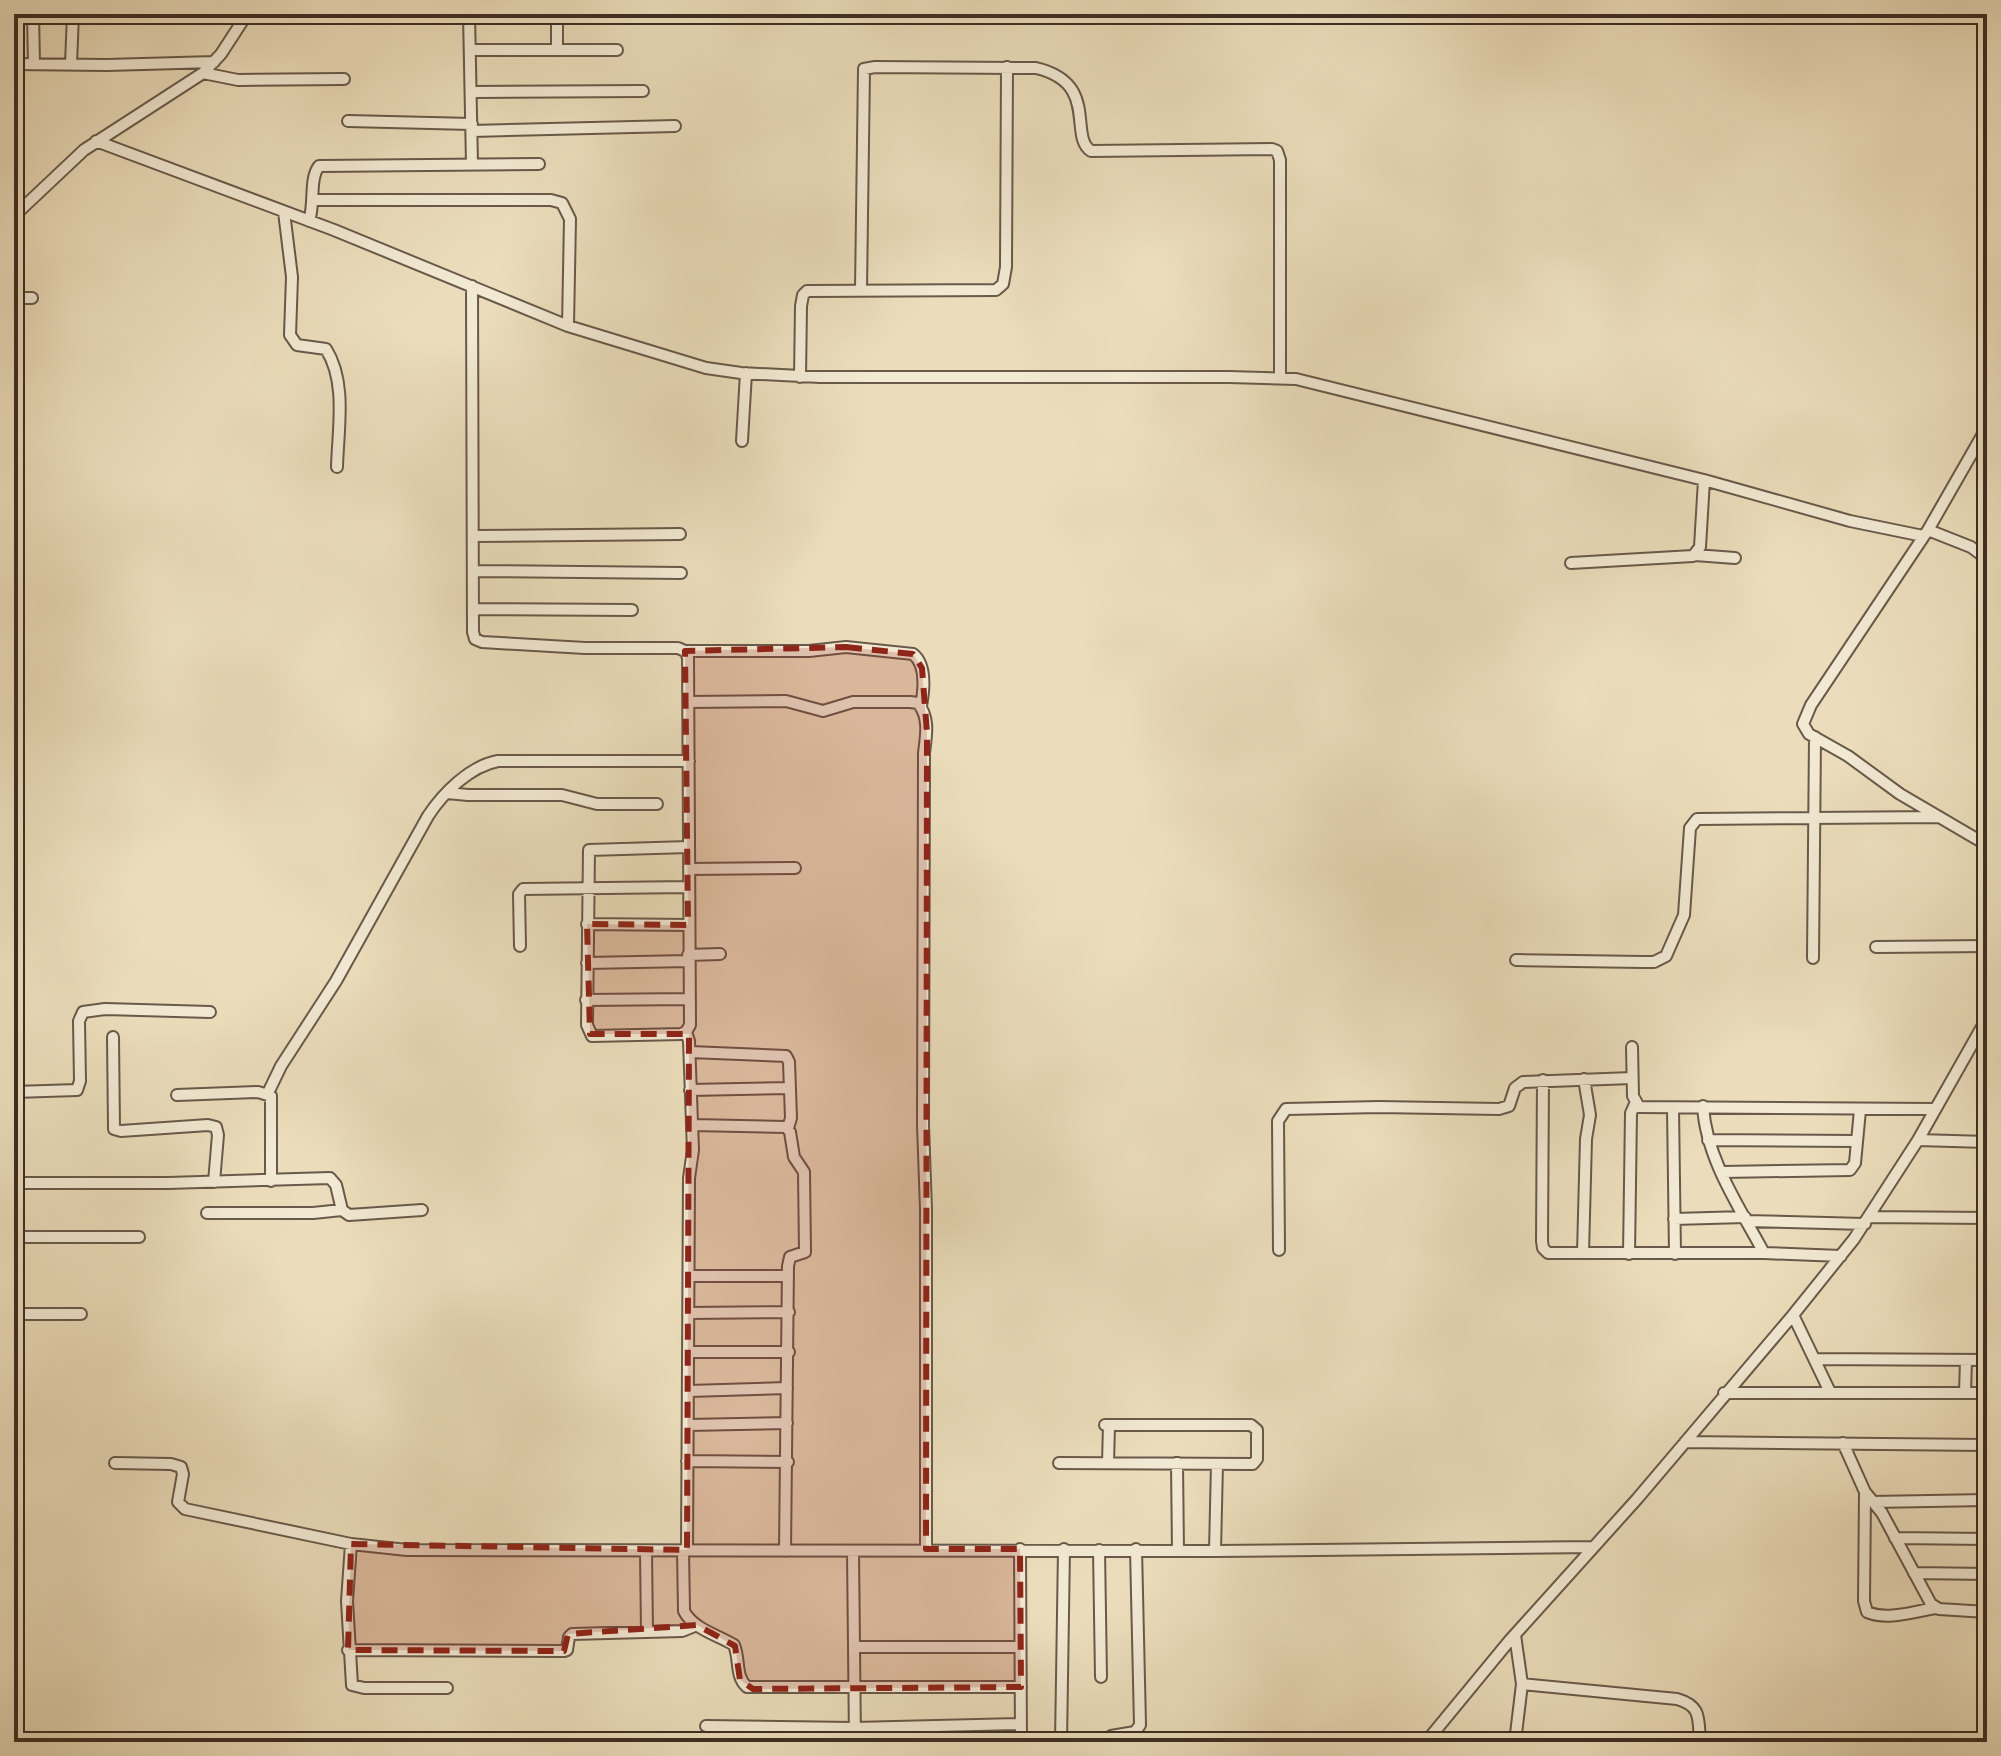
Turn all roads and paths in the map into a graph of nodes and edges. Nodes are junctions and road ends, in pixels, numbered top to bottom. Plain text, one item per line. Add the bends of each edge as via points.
1 (33, 14) edge
2 (73, 14) edge
3 (469, 14) edge
4 (246, 15) edge
5 (557, 15) edge
6 (621, 16) edge
7 (557, 49) junction
8 (471, 50) junction
9 (617, 50) dead end
10 (214, 62) junction
11 (14, 64) edge
12 (34, 64) junction
13 (71, 64) junction
14 (1007, 67) junction
15 (203, 73) junction
16 (344, 79) dead end
17 (643, 91) dead end
18 (472, 92) junction
19 (348, 121) dead end
20 (675, 126) dead end
21 (472, 128) junction
22 (96, 141) junction
23 (472, 164) junction
24 (539, 164) dead end
25 (314, 200) junction
26 (284, 212) junction
27 (14, 216) edge
28 (309, 221) junction
29 (472, 286) junction
30 (861, 289) junction
31 (14, 298) edge
32 (32, 298) dead end
33 (568, 326) junction
34 (746, 373) junction
35 (800, 377) junction
36 (1280, 377) junction
37 (1987, 427) edge
38 (742, 441) dead end
39 (337, 467) dead end
40 (1704, 480) junction
41 (1926, 533) junction
42 (680, 534) dead end
43 (473, 536) junction
44 (1695, 555) junction
45 (1735, 558) dead end
46 (1987, 559) edge
47 (1571, 563) dead end
48 (473, 571) junction
49 (681, 573) dead end
50 (473, 609) junction
51 (632, 610) dead end
52 (685, 651) junction
53 (689, 702) junction
54 (921, 706) junction
55 (1815, 737) junction
56 (689, 761) junction
57 (447, 793) junction
58 (657, 804) dead end
59 (1940, 817) junction
60 (1814, 818) junction
61 (1987, 845) edge
62 (689, 847) junction
63 (795, 868) dead end
64 (689, 869) junction
65 (587, 887) junction
66 (689, 887) junction
67 (587, 924) junction
68 (688, 925) junction
69 (520, 946) dead end
70 (1987, 946) edge
71 (1876, 947) dead end
72 (720, 954) dead end
73 (688, 958) junction
74 (1813, 958) dead end
75 (1516, 960) dead end
76 (587, 963) junction
77 (689, 999) junction
78 (586, 1000) junction
79 (210, 1012) dead end
80 (1987, 1018) edge
81 (686, 1032) junction
82 (113, 1037) dead end
83 (1632, 1047) dead end
84 (690, 1052) junction
85 (1632, 1078) junction
86 (1584, 1079) junction
87 (1543, 1080) junction
88 (790, 1088) junction
89 (690, 1090) junction
90 (14, 1092) edge
91 (268, 1093) junction
92 (177, 1095) dead end
93 (1635, 1104) junction
94 (1703, 1106) junction
95 (1673, 1108) junction
96 (1935, 1109) junction
97 (1860, 1110) junction
98 (693, 1125) junction
99 (788, 1128) junction
100 (1708, 1140) junction
101 (1918, 1140) junction
102 (1857, 1141) junction
103 (1987, 1142) edge
104 (1722, 1172) junction
105 (271, 1181) junction
106 (214, 1182) junction
107 (14, 1183) edge
108 (342, 1210) junction
109 (422, 1210) dead end
110 (207, 1213) dead end
111 (1987, 1218) edge
112 (1674, 1219) junction
113 (1746, 1219) junction
114 (1867, 1220) junction
115 (14, 1237) edge
116 (139, 1237) dead end
117 (1279, 1250) dead end
118 (1583, 1253) junction
119 (1764, 1253) junction
120 (1629, 1254) junction
121 (1675, 1254) junction
122 (1841, 1256) junction
123 (689, 1276) junction
124 (788, 1276) junction
125 (789, 1312) junction
126 (689, 1313) junction
127 (14, 1314) edge
128 (81, 1314) dead end
129 (1793, 1315) junction
130 (689, 1352) junction
131 (789, 1352) junction
132 (1816, 1359) junction
133 (1966, 1360) junction
134 (1987, 1360) edge
135 (787, 1388) junction
136 (689, 1391) junction
137 (1830, 1392) junction
138 (1724, 1393) junction
139 (1965, 1393) junction
140 (1987, 1395) edge
141 (787, 1423) junction
142 (1987, 1424) edge
143 (688, 1425) junction
144 (1685, 1442) junction
145 (1843, 1443) junction
146 (1986, 1445) edge
147 (687, 1461) junction
148 (788, 1462) junction
149 (115, 1463) dead end
150 (1059, 1463) dead end
151 (1108, 1463) junction
152 (1177, 1463) junction
153 (1217, 1464) junction
154 (1865, 1492) junction
155 (1987, 1500) edge
156 (1872, 1502) junction
157 (1895, 1538) junction
158 (1987, 1539) edge
159 (351, 1544) junction
160 (1593, 1547) junction
161 (926, 1549) junction
162 (1020, 1549) junction
163 (1064, 1549) junction
164 (1136, 1549) junction
165 (685, 1550) junction
166 (1099, 1550) junction
167 (646, 1551) junction
168 (785, 1551) junction
169 (853, 1551) junction
170 (1178, 1551) junction
171 (1215, 1551) junction
172 (1914, 1573) junction
173 (1987, 1574) edge
174 (1936, 1608) junction
175 (1987, 1612) edge
176 (697, 1625) junction
177 (647, 1632) junction
178 (1515, 1635) junction
179 (854, 1647) junction
180 (1020, 1647) junction
181 (348, 1650) junction
182 (1101, 1677) dead end
183 (1522, 1684) junction
184 (1021, 1687) junction
185 (447, 1688) dead end
186 (854, 1688) junction
187 (1021, 1724) junction
188 (706, 1726) dead end
189 (854, 1728) junction
190 (855, 1742) edge
191 (1021, 1742) edge
192 (1061, 1742) edge
193 (1105, 1742) edge
194 (1426, 1742) edge
195 (1515, 1742) edge
196 (1700, 1742) edge

1 - 12 street
2 - 13 street
3 - 4 street
3 - 5 street
3 - 8 street
4 - 10 street
5 - 6 street
5 - 7 street
7 - 8 street
7 - 9 street
8 - 18 street
10 - 13 street
10 - 15 street
11 - 12 street
12 - 13 street
14 - 30 street via 1003,284 996,290
14 - 30 street via 864,69
14 - 36 street via 1043,70 1066,84 1078,100 1083,142 1091,151 1277,151
15 - 16 street via 238,80
15 - 22 street
17 - 18 street
18 - 21 street
19 - 21 street
20 - 21 street
21 - 23 street
22 - 26 street
22 - 27 street
23 - 24 street
23 - 25 street via 319,166
25 - 28 street
25 - 33 street via 557,201 570,219
26 - 28 street
26 - 39 street via 292,277 290,335 297,345 326,349 336,368
28 - 29 street
29 - 33 street
29 - 43 street
30 - 35 street via 813,289 803,295
31 - 32 street
33 - 34 street via 680,361
34 - 35 street
34 - 38 street
35 - 36 street
36 - 40 street
37 - 41 street
40 - 41 street via 1850,521
40 - 44 street via 1700,547
41 - 46 street via 1955,539
41 - 55 street via 1807,713 1804,727
42 - 43 street
43 - 48 street
44 - 45 street
44 - 47 street
48 - 49 street
48 - 50 street
50 - 51 street
50 - 52 street via 474,636 482,642
52 - 53 street
52 - 54 street via 846,647 913,654 922,668
53 - 54 street via 786,701 823,711 861,702
53 - 56 street
54 - 161 street via 927,733 922,968
55 - 59 street
55 - 60 street
56 - 57 street via 498,761 474,771
56 - 62 street
57 - 58 street via 562,795 597,804
57 - 91 street via 428,816
59 - 60 street
59 - 61 street
60 - 74 street
60 - 75 street via 1694,821 1685,911 1663,959
62 - 64 street
62 - 65 street via 592,849 587,854
63 - 64 street
64 - 66 street
65 - 66 street
65 - 67 street
65 - 69 street via 521,890
66 - 68 street
67 - 68 street
67 - 76 street
68 - 73 street
70 - 71 street
72 - 73 street
73 - 76 street
73 - 77 street
76 - 78 street
77 - 78 street
77 - 81 street
78 - 81 street via 592,1036
79 - 90 street via 83,1012 77,1090
80 - 96 street
81 - 84 street
82 - 106 street via 114,1129 216,1127
83 - 85 street
84 - 88 street via 784,1055
84 - 89 street
85 - 86 street
85 - 93 street
86 - 87 street
86 - 118 street via 1590,1115
87 - 117 street via 1520,1084 1502,1109 1286,1109 1278,1121
87 - 118 street via 1542,1245 1548,1253
88 - 89 street
88 - 99 street
89 - 98 street
91 - 92 street
91 - 105 street
93 - 95 street
93 - 120 street
94 - 95 street
94 - 97 street
94 - 100 street
95 - 112 street
96 - 97 street
96 - 101 street
97 - 102 street
98 - 99 street
98 - 123 street
99 - 124 street via 794,1157 804,1172 806,1249 789,1260
100 - 102 street
100 - 104 street
101 - 103 street
101 - 114 street
102 - 104 street via 1854,1167 1847,1171
104 - 113 street
105 - 106 street
105 - 108 street via 330,1178
106 - 107 street
108 - 109 street via 349,1215
108 - 110 street
111 - 114 street
112 - 113 street
112 - 121 street
113 - 114 street
113 - 119 street
114 - 122 street
115 - 116 street
118 - 120 street
119 - 121 street
119 - 122 street
120 - 121 street
122 - 129 street
123 - 124 street
123 - 126 street
124 - 125 street
125 - 126 street
125 - 131 street
126 - 130 street
127 - 128 street
129 - 132 street
129 - 138 street
130 - 131 street
130 - 136 street
131 - 135 street
132 - 133 street
132 - 137 street
133 - 134 street
133 - 139 street
135 - 136 street
135 - 141 street
136 - 143 street
137 - 138 street
137 - 139 street
138 - 144 street
139 - 140 street
141 - 143 street
141 - 148 street
142 - 146 street
143 - 147 street
144 - 145 street
144 - 160 street
145 - 146 street
145 - 154 street
147 - 148 street
147 - 165 street
148 - 168 street
149 - 159 street via 181,1467 178,1502 185,1509
150 - 151 street
151 - 152 street
151 - 153 street via 1107,1425 1257,1430 1255,1463
152 - 153 street
152 - 170 street
153 - 171 street
154 - 156 street
154 - 174 street via 1867,1612 1890,1615
155 - 156 street
156 - 157 street
157 - 158 street
157 - 172 street
159 - 167 street via 407,1550
159 - 181 street
160 - 171 street
160 - 178 street
161 - 162 street
161 - 169 street
162 - 163 street
162 - 180 street
163 - 166 street
163 - 192 street
164 - 166 street
164 - 170 street
164 - 193 street via 1140,1725 1135,1732
165 - 167 street
165 - 168 street
165 - 176 street via 684,1611
166 - 182 street
167 - 177 street
168 - 169 street
169 - 179 street
170 - 171 street
172 - 173 street
172 - 174 street
174 - 175 street
176 - 177 street
176 - 186 street via 734,1645 740,1680 747,1687
177 - 181 street via 572,1634 564,1651
178 - 183 street
178 - 194 street
179 - 180 street
179 - 186 street
180 - 184 street
181 - 185 street via 354,1687
183 - 195 street
183 - 196 street via 1690,1703 1697,1711
184 - 186 street
184 - 187 street
186 - 189 street
187 - 189 street
187 - 191 street
188 - 189 street
189 - 190 street

